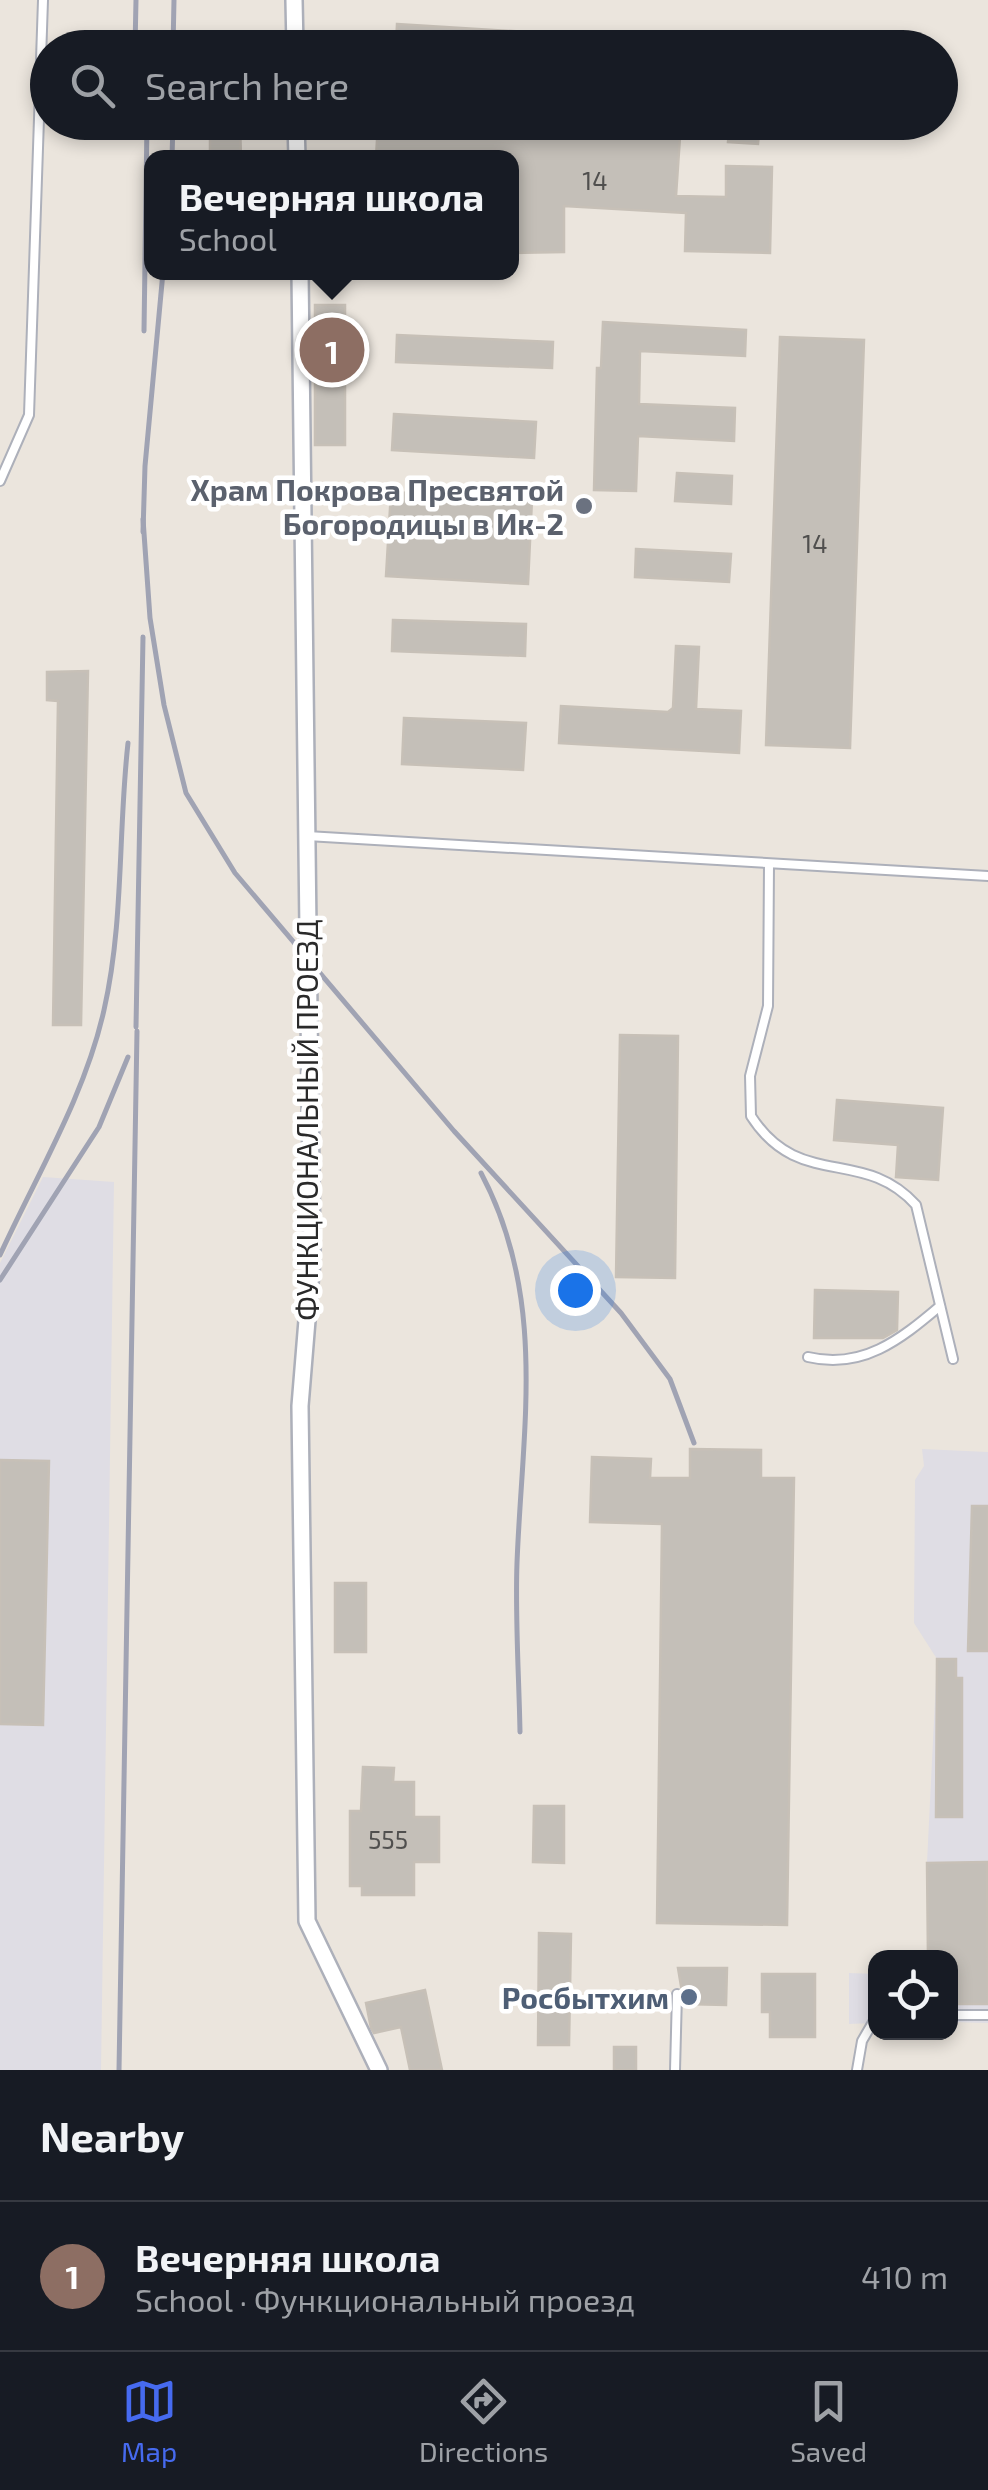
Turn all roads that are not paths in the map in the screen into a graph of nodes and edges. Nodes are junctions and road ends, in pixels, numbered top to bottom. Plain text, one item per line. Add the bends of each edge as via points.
1 (43, 0) edge
2 (294, 0) edge
3 (42, 30) edge
4 (295, 30) edge
5 (38, 140) edge
6 (300, 280) edge
7 (0, 481) edge
8 (307, 836) junction
9 (769, 864) junction
10 (988, 876) edge
11 (940, 1306) junction
12 (808, 1357) dead end
13 (953, 1360) dead end
14 (677, 1994) dead end
15 (958, 2015) edge
16 (988, 2015) edge
17 (868, 2030) edge
18 (379, 2070) edge
19 (674, 2070) edge
20 (856, 2070) edge

1 - 3 lane
2 - 4 street
5 - 7 lane via 29,416
6 - 8 street, ФУНКЦИОНАЛЬНЫЙ ПРОЕЗД
8 - 9 lane
8 - 18 street, ФУНКЦИОНАЛЬНЫЙ ПРОЕЗД via 312,1259 300,1406 307,1921
9 - 10 lane
9 - 11 lane via 768,1006 750,1076 752,1116 790,1157 866,1171 902,1189 916,1205
11 - 12 lane via 874,1354 835,1362
11 - 13 lane
14 - 19 lane
15 - 16 lane
17 - 20 lane

